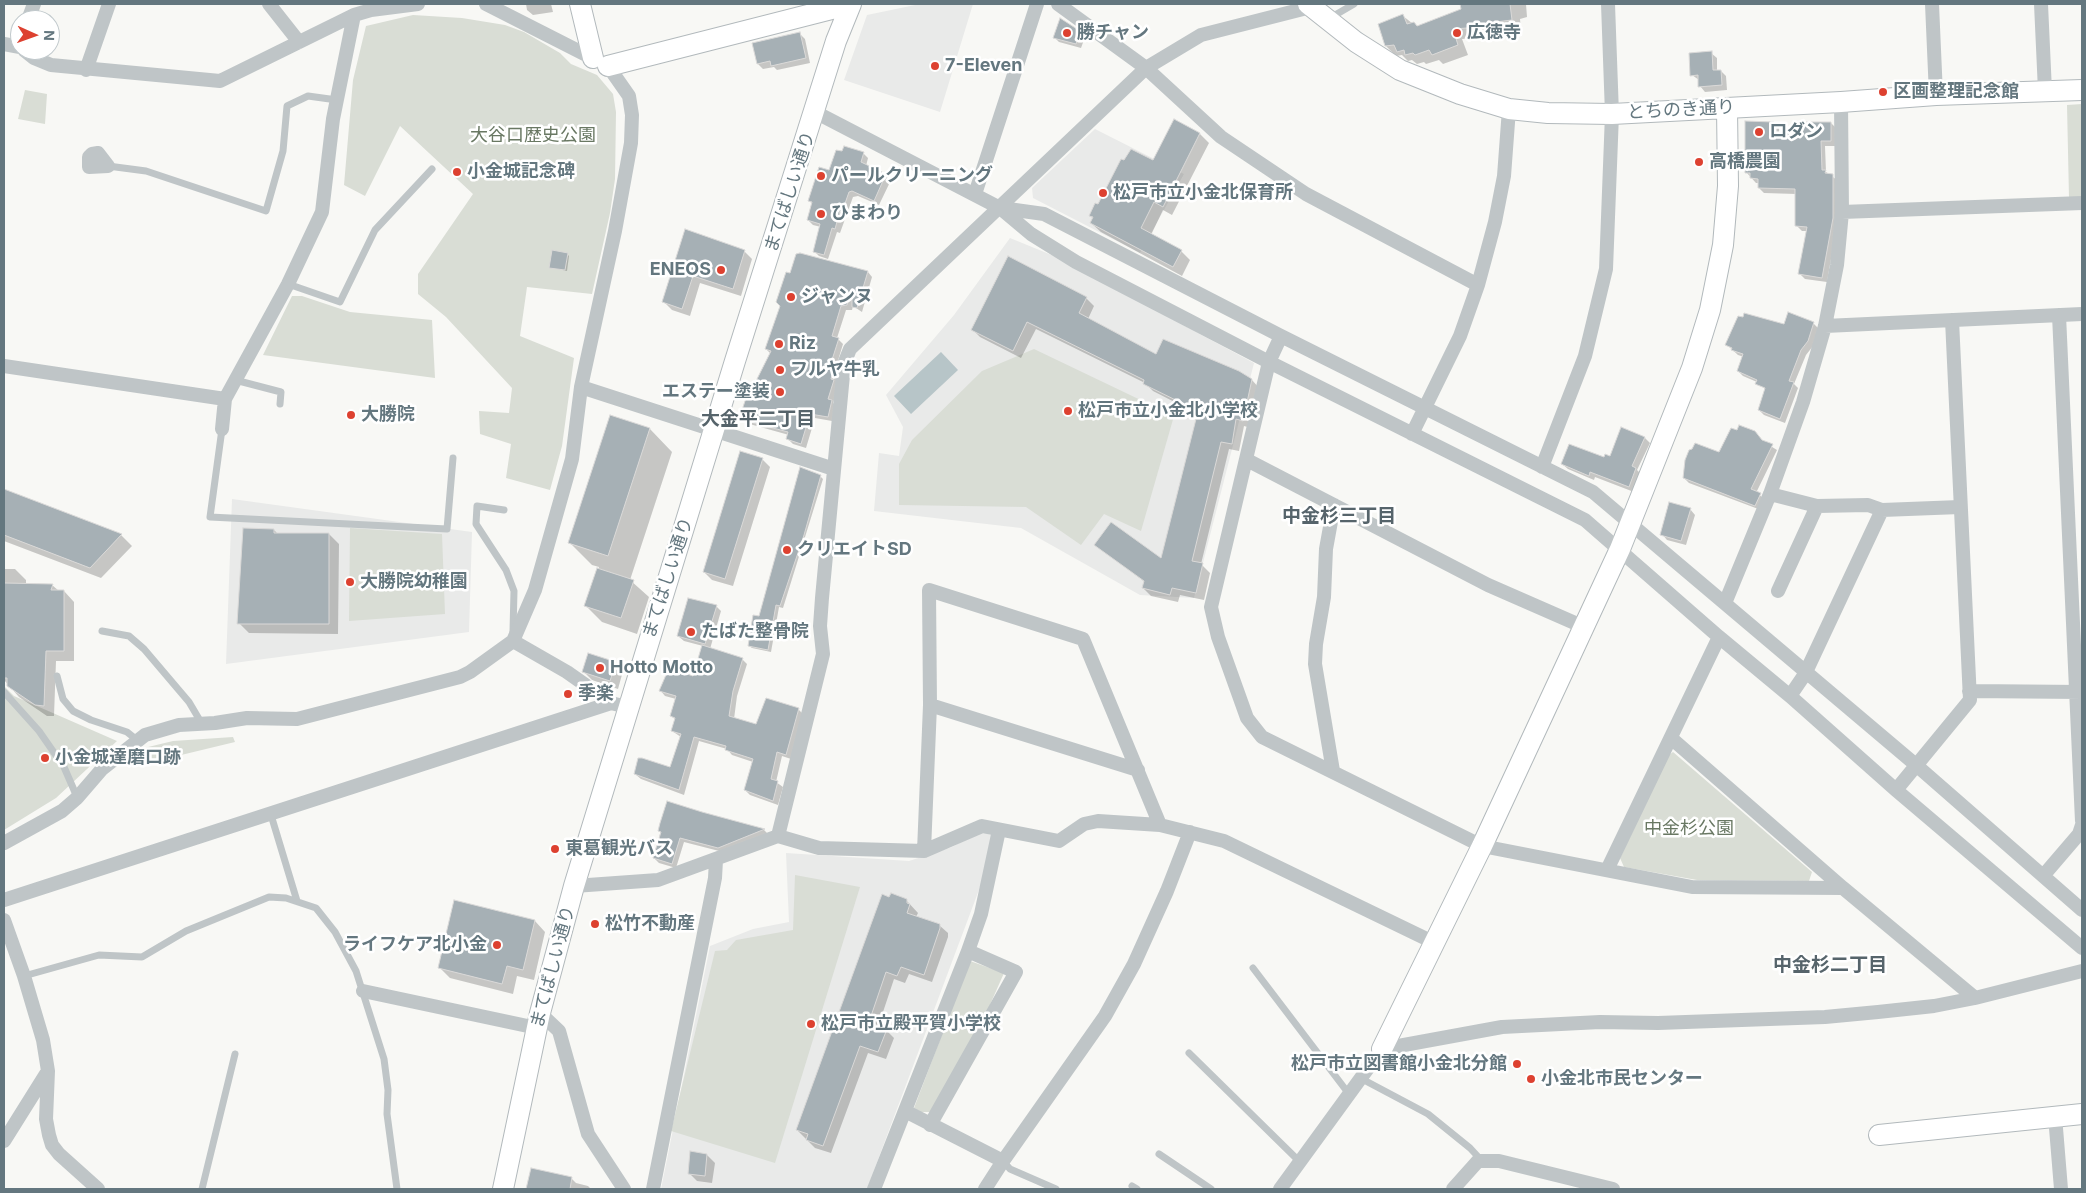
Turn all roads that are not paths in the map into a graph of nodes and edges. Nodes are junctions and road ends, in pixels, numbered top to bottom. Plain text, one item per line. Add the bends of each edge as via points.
1 (109, 4) edge
2 (269, 4) edge
3 (418, 4) edge
4 (488, 4) edge
5 (580, 4) edge
6 (852, 4) edge
7 (1037, 4) edge
8 (1058, 4) edge
9 (1354, 4) edge
10 (1608, 4) edge
11 (1932, 4) edge
12 (2041, 4) edge
13 (1310, 5) edge
14 (354, 15) junction
15 (1327, 20) junction
16 (299, 42) junction
17 (39, 60) edge
18 (601, 62) junction
19 (1146, 68) junction
20 (86, 70) junction
21 (2082, 90) edge
22 (2045, 91) junction
23 (1936, 95) junction
24 (337, 100) junction
25 (1841, 102) junction
26 (1727, 108) junction
27 (1509, 109) junction
28 (815, 112) junction
29 (1612, 114) junction
30 (108, 166) dead end
31 (432, 169) dead end
32 (974, 194) junction
33 (2082, 202) edge
34 (1000, 208) junction
35 (1842, 212) junction
36 (288, 284) junction
37 (1478, 285) junction
38 (2082, 314) edge
39 (2059, 315) junction
40 (1952, 320) junction
41 (1825, 326) junction
42 (1281, 336) junction
43 (1269, 362) junction
44 (4, 366) edge
45 (235, 380) junction
46 (581, 387) junction
47 (225, 399) junction
48 (280, 404) dead end
49 (1425, 408) junction
50 (222, 428) joint
51 (714, 430) junction
52 (1412, 434) junction
53 (452, 458) dead end
54 (1247, 460) junction
55 (1542, 468) junction
56 (834, 469) junction
57 (1770, 494) junction
58 (1334, 505) junction
59 (1817, 506) junction
60 (1960, 507) junction
61 (504, 510) dead end
62 (1882, 510) junction
63 (1630, 524) junction
64 (1620, 549) junction
65 (1778, 591) dead end
66 (1725, 603) junction
67 (1584, 627) junction
68 (102, 631) dead end
69 (1718, 637) junction
70 (513, 641) junction
71 (1805, 674) junction
72 (57, 676) dead end
73 (1969, 691) junction
74 (4, 692) edge
75 (2080, 692) edge
76 (1790, 696) junction
77 (619, 705) junction
78 (930, 706) junction
79 (203, 724) junction
80 (1671, 738) junction
81 (137, 740) junction
82 (1916, 765) junction
83 (1138, 770) junction
84 (1333, 771) junction
85 (1896, 790) junction
86 (77, 798) junction
87 (271, 815) junction
88 (2082, 821) edge
89 (1160, 825) junction
90 (2082, 825) edge
91 (999, 830) junction
92 (1190, 832) junction
93 (778, 836) junction
94 (4, 843) edge
95 (1482, 846) junction
96 (924, 851) junction
97 (716, 860) junction
98 (1607, 870) junction
99 (2043, 876) junction
100 (574, 886) junction
101 (1843, 888) junction
102 (4, 900) edge
103 (297, 901) junction
104 (2082, 910) edge
105 (4, 920) edge
106 (1435, 942) junction
107 (2082, 948) edge
108 (968, 951) junction
109 (1252, 968) dead end
110 (2082, 971) edge
111 (24, 976) junction
112 (363, 991) junction
113 (1975, 998) junction
114 (538, 1020) junction
115 (1382, 1049) junction
116 (1189, 1053) dead end
117 (235, 1054) dead end
118 (48, 1071) junction
119 (1362, 1079) junction
120 (1349, 1094) junction
121 (906, 1111) junction
122 (2082, 1114) edge
123 (2055, 1116) junction
124 (930, 1125) junction
125 (1879, 1135) dead end
126 (4, 1141) edge
127 (1160, 1154) dead end
128 (1003, 1161) junction
129 (1482, 1161) junction
130 (1300, 1162) junction
131 (98, 1189) edge
132 (202, 1189) edge
133 (397, 1189) edge
134 (503, 1189) edge
135 (624, 1189) edge
136 (652, 1189) edge
137 (874, 1189) edge
138 (986, 1189) edge
139 (1056, 1189) edge
140 (1211, 1189) edge
141 (1280, 1189) edge
142 (1453, 1189) edge
143 (1613, 1189) edge
144 (2061, 1189) edge

1 - 20 street
2 - 16 street
3 - 14 street
4 - 18 street
5 - 18 street
6 - 18 street
6 - 28 street, まてばしい通り via 836,41
7 - 32 street
8 - 19 street
9 - 15 lane
10 - 29 street
11 - 23 street
12 - 22 street
13 - 15 street, とちのき通り
13 - 19 street via 1202,35
14 - 16 street
14 - 24 street
15 - 27 street, とちのき通り via 1400,70
16 - 20 street via 220,81
17 - 20 street
18 - 46 street via 628,96 632,115 631,143
19 - 34 street
19 - 37 street via 1221,137 1306,194
21 - 22 street, とちのき通り
22 - 23 street, とちのき通り
23 - 25 street, とちのき通り
24 - 30 lane via 308,96 287,106 283,151 266,211 146,171
24 - 36 street via 322,212
25 - 26 street, とちのき通り
25 - 35 street
26 - 29 street, とちのき通り
26 - 63 street via 1727,196 1723,245 1710,310 1692,368
27 - 29 street, とちのき通り
27 - 37 street via 1504,176
28 - 32 street
28 - 51 street, まてばしい通り
29 - 55 street via 1606,269 1585,356
31 - 36 lane via 375,230 340,302
32 - 34 street
33 - 35 street
34 - 42 street via 1044,214
34 - 43 street via 1031,234 1076,262
34 - 56 street via 850,350 844,364
35 - 41 street via 1837,264
36 - 45 street
37 - 49 street via 1460,336
38 - 39 street
39 - 40 street
39 - 75 street
40 - 41 street
40 - 60 street
41 - 57 street via 1804,402
42 - 43 street
42 - 49 street
43 - 52 street
43 - 54 street
44 - 47 street
45 - 47 street
45 - 48 lane via 281,392
46 - 51 street
46 - 70 street via 572,459 534,590
47 - 50 street
49 - 52 street
49 - 55 street
50 - 53 lane via 210,517 447,528
51 - 56 street
51 - 77 street, まてばしい通り
52 - 64 street via 1585,520
54 - 58 street
54 - 84 street via 1211,607 1218,637 1247,718 1262,736
55 - 63 street via 1593,492
56 - 93 street via 820,626 823,654
57 - 59 street
57 - 66 street
58 - 67 street via 1488,585
58 - 84 street via 1314,664
59 - 62 street via 1868,505
59 - 65 street
60 - 62 street
60 - 73 street
61 - 70 lane via 477,506 476,524 506,570 514,591
62 - 71 street
63 - 64 street
63 - 66 street
64 - 67 street
64 - 69 street
66 - 71 street
67 - 95 street
68 - 79 lane via 129,636 188,702
69 - 76 street
69 - 80 street
70 - 77 street
70 - 79 street via 460,677 297,719 247,718
71 - 76 street
71 - 82 street
72 - 81 lane via 63,699 73,711 126,732
73 - 75 street
73 - 82 street via 1970,700
74 - 86 lane via 39,731 64,767
75 - 88 street
76 - 85 street
77 - 87 street
77 - 100 street, まてばしい通り
78 - 83 street
78 - 83 street via 929,590 1083,639
78 - 96 street
79 - 81 street via 179,725
80 - 98 street
80 - 101 street
81 - 86 street via 102,769
82 - 85 street
82 - 99 street
83 - 89 street
84 - 95 street
85 - 107 street
86 - 94 street via 62,811
87 - 102 street
87 - 103 lane
89 - 91 street via 1098,821 1084,824 1059,841
89 - 92 street
90 - 99 street via 2079,834
91 - 96 street via 982,826
91 - 108 street via 981,914
92 - 106 street via 1224,841
92 - 128 street via 1168,891 1105,1016
93 - 96 street via 819,848
93 - 97 street
95 - 98 street
95 - 106 street
97 - 100 street via 658,880
97 - 136 street
98 - 101 street via 1692,887
99 - 104 street
100 - 114 street, まてばしい通り
101 - 113 street
103 - 111 lane via 260,899 186,931 142,958 99,955
103 - 112 lane via 316,908 328,920 356,971
105 - 111 street
106 - 115 street
108 - 121 street
108 - 124 street via 1016,972
109 - 120 lane
110 - 113 street
111 - 118 street via 44,1040
112 - 114 street
112 - 133 lane via 384,1059
113 - 115 street via 1934,1006 1824,1017 1502,1027
114 - 134 street, まてばしい通り
114 - 135 street via 559,1031 588,1134
115 - 119 street
116 - 130 lane
117 - 132 lane
118 - 126 street
118 - 131 street via 46,1119 52,1145
119 - 120 street
119 - 129 lane via 1428,1114
120 - 130 street
121 - 124 street
121 - 137 street
122 - 123 street
123 - 125 street
123 - 144 street
124 - 128 street
127 - 140 lane
128 - 138 street
128 - 139 lane via 1010,1169
129 - 142 street via 1478,1161
129 - 143 street via 1499,1161
130 - 141 street

